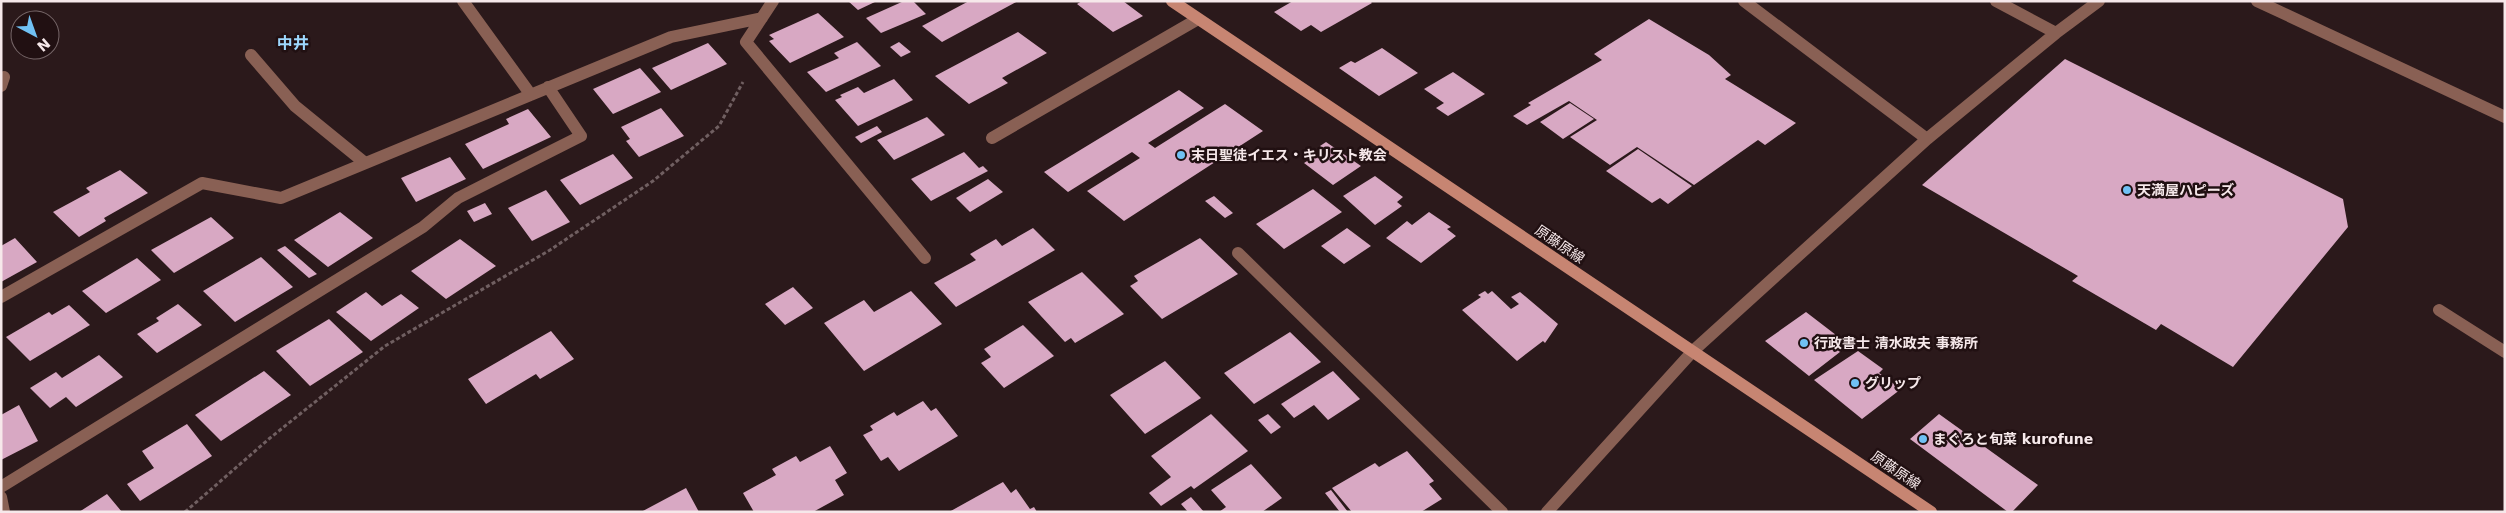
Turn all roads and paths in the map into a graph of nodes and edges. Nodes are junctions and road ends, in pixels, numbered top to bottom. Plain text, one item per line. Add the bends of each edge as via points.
1 (463, 1) edge
2 (773, 1) edge
3 (1172, 1) edge
4 (1744, 1) edge
5 (1996, 1) edge
6 (2099, 1) edge
7 (2257, 1) edge
8 (762, 18) junction
9 (1198, 18) junction
10 (2056, 33) junction
11 (251, 55) dead end
12 (758, 56) junction
13 (548, 88) junction
14 (532, 94) junction
15 (2505, 117) edge
16 (992, 138) dead end
17 (1928, 140) junction
18 (365, 163) junction
19 (1238, 253) dead end
20 (925, 258) dead end
21 (1, 297) edge
22 (2439, 310) dead end
23 (1693, 351) junction
24 (2505, 352) edge
25 (1, 487) edge
26 (1, 497) edge
27 (4, 512) edge
28 (185, 512) edge
29 (1502, 512) edge
30 (1547, 512) edge
31 (1931, 512) edge

1 - 14 street
2 - 8 street
3 - 9 main road, 原藤原線
4 - 17 street
5 - 10 street
6 - 10 street
7 - 15 street
8 - 12 street via 746,42
8 - 13 street via 671,37
9 - 16 street
9 - 23 main road, 原藤原線
10 - 17 street
11 - 18 street via 295,106
12 - 20 street
12 - 28 path via 719,126 653,181 550,250 385,346 270,438
13 - 14 street
13 - 25 street via 581,136 458,198 423,227
14 - 18 street
17 - 23 street
18 - 21 street via 281,198 202,183
19 - 29 street
22 - 24 street
23 - 30 street
23 - 31 main road, 原藤原線
26 - 27 street

